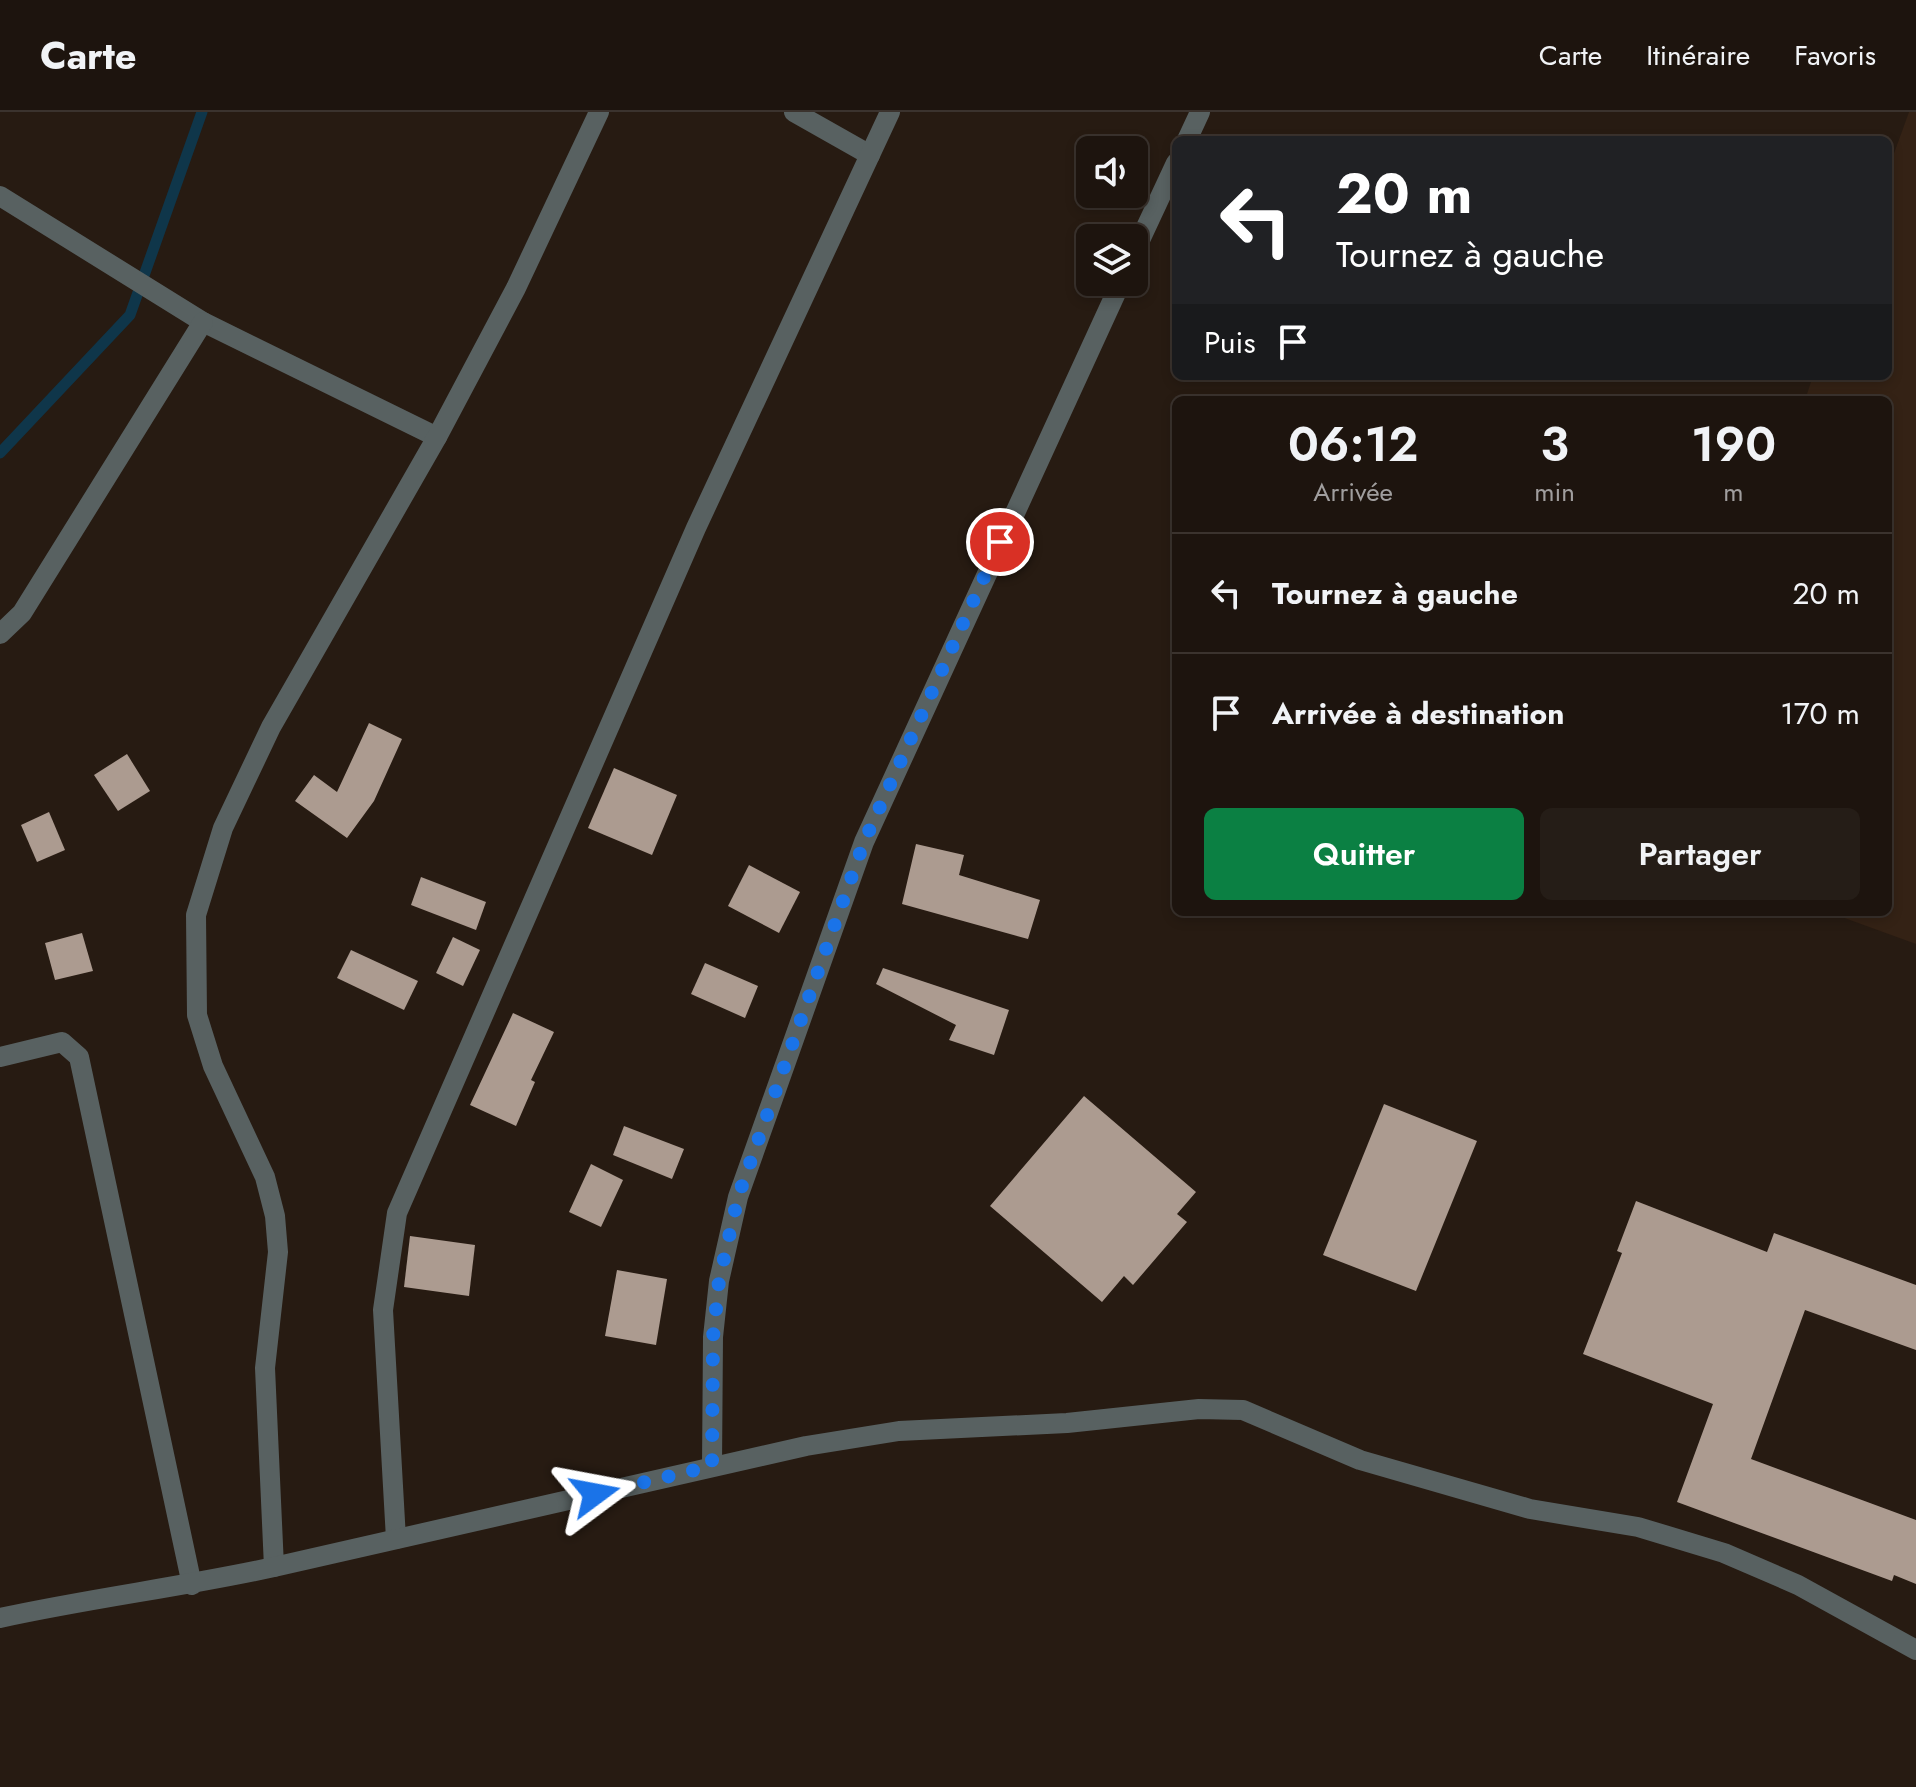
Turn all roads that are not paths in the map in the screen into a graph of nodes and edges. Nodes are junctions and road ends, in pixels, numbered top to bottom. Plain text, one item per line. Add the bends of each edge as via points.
1 (599, 112) edge
2 (794, 112) edge
3 (890, 112) edge
4 (1200, 112) edge
5 (1189, 136) edge
6 (870, 155) junction
7 (1172, 172) edge
8 (0, 196) edge
9 (1148, 224) edge
10 (1115, 296) edge
11 (203, 322) junction
12 (437, 437) junction
13 (0, 634) edge
14 (0, 1057) edge
15 (712, 1466) junction
16 (396, 1539) junction
17 (274, 1567) junction
18 (192, 1585) junction
19 (0, 1618) edge
20 (1916, 1650) edge

1 - 12 street via 516,288
2 - 6 street
3 - 6 street
4 - 5 street
6 - 16 street via 690,542 397,1213 383,1310
7 - 9 street
8 - 11 street
10 - 15 street via 864,842 738,1197 713,1337
11 - 12 street
11 - 13 street via 22,613
12 - 17 street via 271,727 223,828 196,915 197,1015 213,1066 265,1177 275,1216 278,1252 265,1368
14 - 18 street via 62,1042 79,1057
15 - 16 street
15 - 20 street via 899,1431 1243,1410 1360,1460 1530,1509 1638,1527 1724,1553 1798,1585
16 - 17 street
17 - 18 street
18 - 19 street via 100,1596

